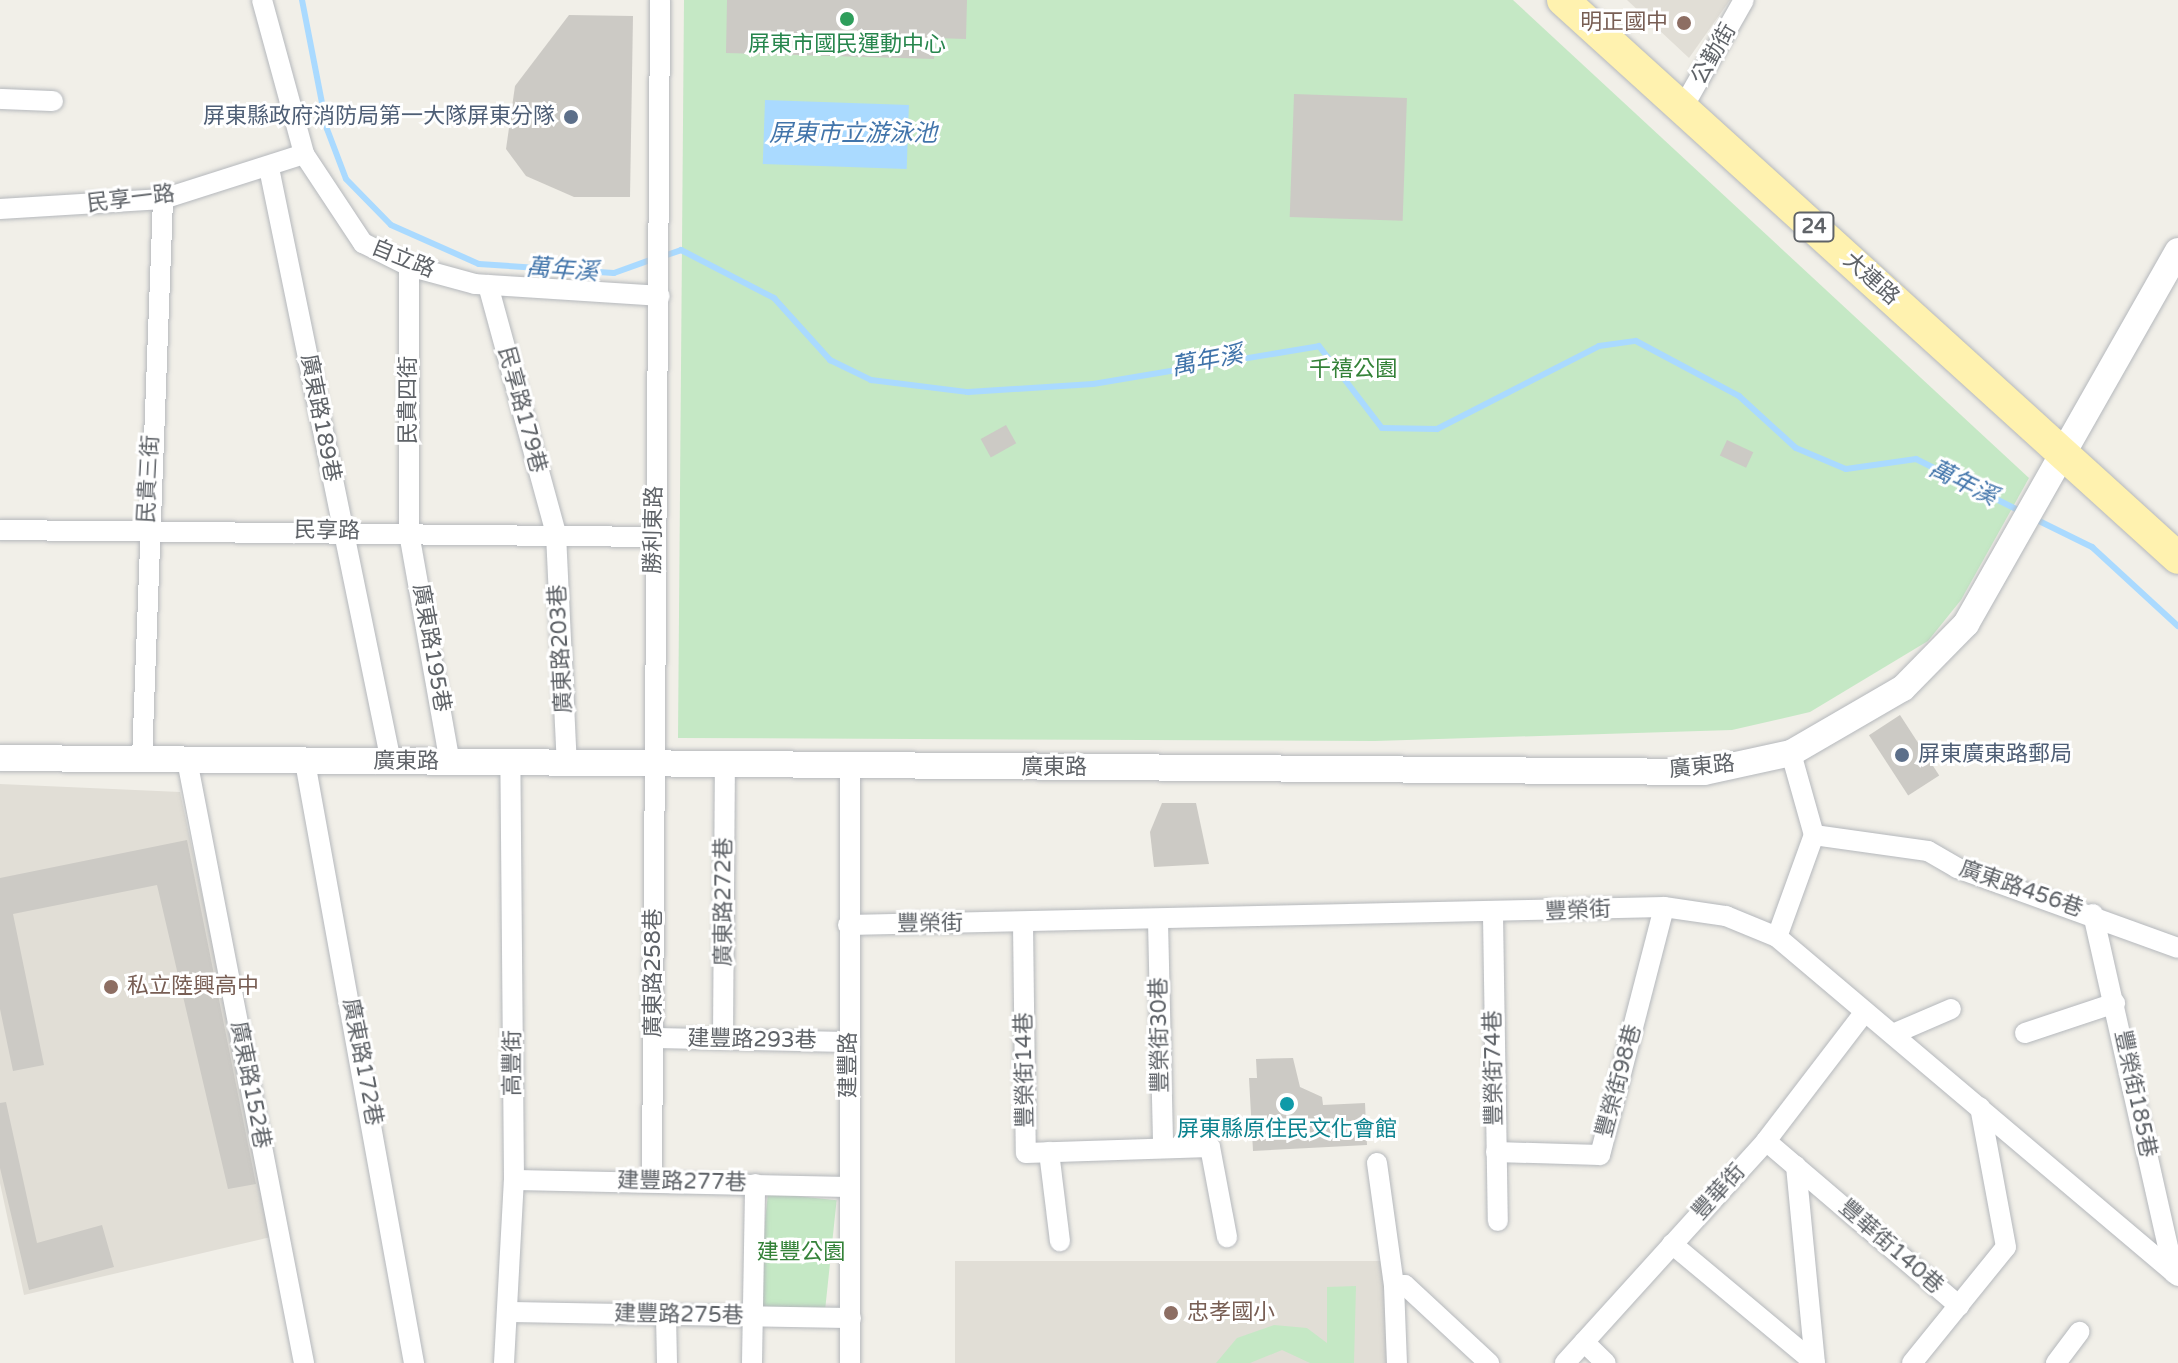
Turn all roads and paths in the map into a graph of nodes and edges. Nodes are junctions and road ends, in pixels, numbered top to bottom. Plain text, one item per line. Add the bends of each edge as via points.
1 (262, 0) edge
2 (660, 0) edge
3 (1563, 0) edge
4 (1744, 0) edge
5 (0, 99) edge
6 (53, 101) dead end
7 (1682, 109) junction
8 (304, 154) junction
9 (269, 168) junction
10 (163, 199) junction
11 (0, 209) edge
12 (2178, 251) edge
13 (409, 266) junction
14 (488, 285) junction
15 (660, 296) junction
16 (2066, 454) junction
17 (146, 529) junction
18 (0, 530) edge
19 (342, 531) junction
20 (409, 533) junction
21 (556, 534) junction
22 (653, 537) junction
23 (2178, 558) edge
24 (1791, 753) junction
25 (0, 758) edge
26 (142, 759) junction
27 (187, 760) junction
28 (305, 762) junction
29 (391, 762) junction
30 (450, 763) junction
31 (510, 763) junction
32 (567, 764) junction
33 (654, 765) junction
34 (725, 765) junction
35 (850, 767) junction
36 (1814, 835) junction
37 (1664, 907) junction
38 (2093, 914) junction
39 (1493, 915) junction
40 (1158, 921) junction
41 (1023, 923) junction
42 (848, 925) junction
43 (1777, 937) junction
44 (2178, 948) edge
45 (2115, 1003) junction
46 (1951, 1009) dead end
47 (1863, 1014) junction
48 (2025, 1033) dead end
49 (1893, 1034) junction
50 (654, 1038) junction
51 (723, 1039) junction
52 (849, 1042) junction
53 (1980, 1107) junction
54 (1766, 1141) junction
55 (1163, 1148) junction
56 (1049, 1152) junction
57 (1496, 1152) junction
58 (1377, 1163) dead end
59 (1796, 1166) junction
60 (514, 1180) junction
61 (652, 1181) junction
62 (755, 1184) junction
63 (850, 1187) junction
64 (1498, 1221) dead end
65 (1227, 1237) dead end
66 (1060, 1241) dead end
67 (1672, 1244) junction
68 (2176, 1275) edge
69 (1394, 1286) junction
70 (1959, 1306) junction
71 (507, 1312) junction
72 (666, 1315) junction
73 (752, 1316) junction
74 (851, 1318) junction
75 (2079, 1332) dead end
76 (1584, 1342) junction
77 (304, 1363) edge
78 (414, 1363) edge
79 (504, 1363) edge
80 (667, 1363) edge
81 (752, 1363) edge
82 (850, 1363) edge
83 (1397, 1363) edge
84 (1489, 1363) edge
85 (1565, 1363) edge
86 (1606, 1363) edge
87 (1815, 1363) edge
88 (1912, 1363) edge
89 (2056, 1363) edge

1 - 8 street, 自立路
2 - 15 street, 勝利東路
3 - 7 main road, 大連路 / 24
4 - 7 street, 公勤街
5 - 6 street
7 - 16 main road, 大連路 / 24
8 - 9 street, 民享一路
8 - 13 street, 自立路 via 363,243
9 - 10 street, 民享一路
9 - 19 street, 廣東路189巷
10 - 11 street, 民享一路
10 - 17 street, 民貴三街
12 - 16 street
13 - 14 street, 自立路
13 - 20 street, 民貴四街
14 - 15 street, 自立路
14 - 21 street, 民享路179巷
15 - 22 street, 勝利東路
16 - 23 main road, 大連路 / 24
16 - 24 street, 廣東路 via 1966,624 1903,688
17 - 18 street, 民享路
17 - 19 street, 民享路
17 - 26 street, 民貴三街
19 - 20 street, 民享路
19 - 29 street, 廣東路189巷
20 - 21 street, 民享路
20 - 30 street, 廣東路195巷
21 - 22 street, 民享路
21 - 32 street, 廣東路203巷
22 - 33 street, 勝利東路
24 - 35 street, 廣東路 via 1704,772
24 - 36 street
25 - 26 street, 廣東路
26 - 27 street, 廣東路
27 - 28 street, 廣東路
27 - 77 street, 廣東路152巷
28 - 29 street, 廣東路
28 - 78 street, 廣東路172巷
29 - 30 street, 廣東路
30 - 31 street, 廣東路
31 - 32 street, 廣東路
31 - 60 street, 高豐街
32 - 33 street, 廣東路
33 - 34 street, 廣東路
33 - 50 street, 廣東路258巷
34 - 35 street, 廣東路
34 - 51 street, 廣東路272巷
35 - 42 street, 建豐路
36 - 38 street, 廣東路456巷 via 1928,851 1957,868
36 - 43 street
37 - 39 street, 豐榮街
37 - 43 street, 豐榮街 via 1726,916
37 - 57 street, 豐榮街98巷 via 1600,1155
38 - 44 street, 廣東路456巷
38 - 45 street, 豐榮街185巷
39 - 40 street, 豐榮街
39 - 57 street, 豐榮街74巷
40 - 41 street, 豐榮街
40 - 55 street, 豐榮街30巷
41 - 42 street, 豐榮街
41 - 56 street, 豐榮街14巷 via 1026,1153
42 - 52 street, 建豐路
43 - 47 street, 豐榮街
45 - 48 street
45 - 68 street, 豐榮街185巷
46 - 49 street
47 - 49 street, 豐榮街
47 - 54 street, 豐華街
49 - 53 street, 豐榮街
50 - 51 street, 建豐路293巷
50 - 61 street, 廣東路258巷
51 - 52 street, 建豐路293巷
52 - 63 street, 建豐路
53 - 68 street, 豐榮街
53 - 70 street, 豐華街140巷 via 2006,1247
54 - 59 street, 豐華街140巷
54 - 67 street, 豐華街
55 - 56 street
55 - 65 street via 1210,1147
56 - 66 street, 豐榮街14巷
57 - 64 street, 豐榮街74巷
58 - 69 street
59 - 70 street, 豐華街140巷
59 - 87 street
60 - 61 street, 建豐路277巷
60 - 71 street, 高豐街
61 - 62 street, 建豐路277巷
62 - 63 street, 建豐路277巷
62 - 73 street
63 - 74 street, 建豐路
67 - 76 street, 豐華街
67 - 87 street
69 - 83 street
69 - 84 street via 1405,1285
70 - 88 street
71 - 72 street, 建豐路275巷
71 - 79 street, 高豐街
72 - 73 street, 建豐路275巷
72 - 80 street
73 - 74 street, 建豐路275巷
73 - 81 street
74 - 82 street, 建豐路
75 - 89 street
76 - 85 street, 豐華街
76 - 86 street

